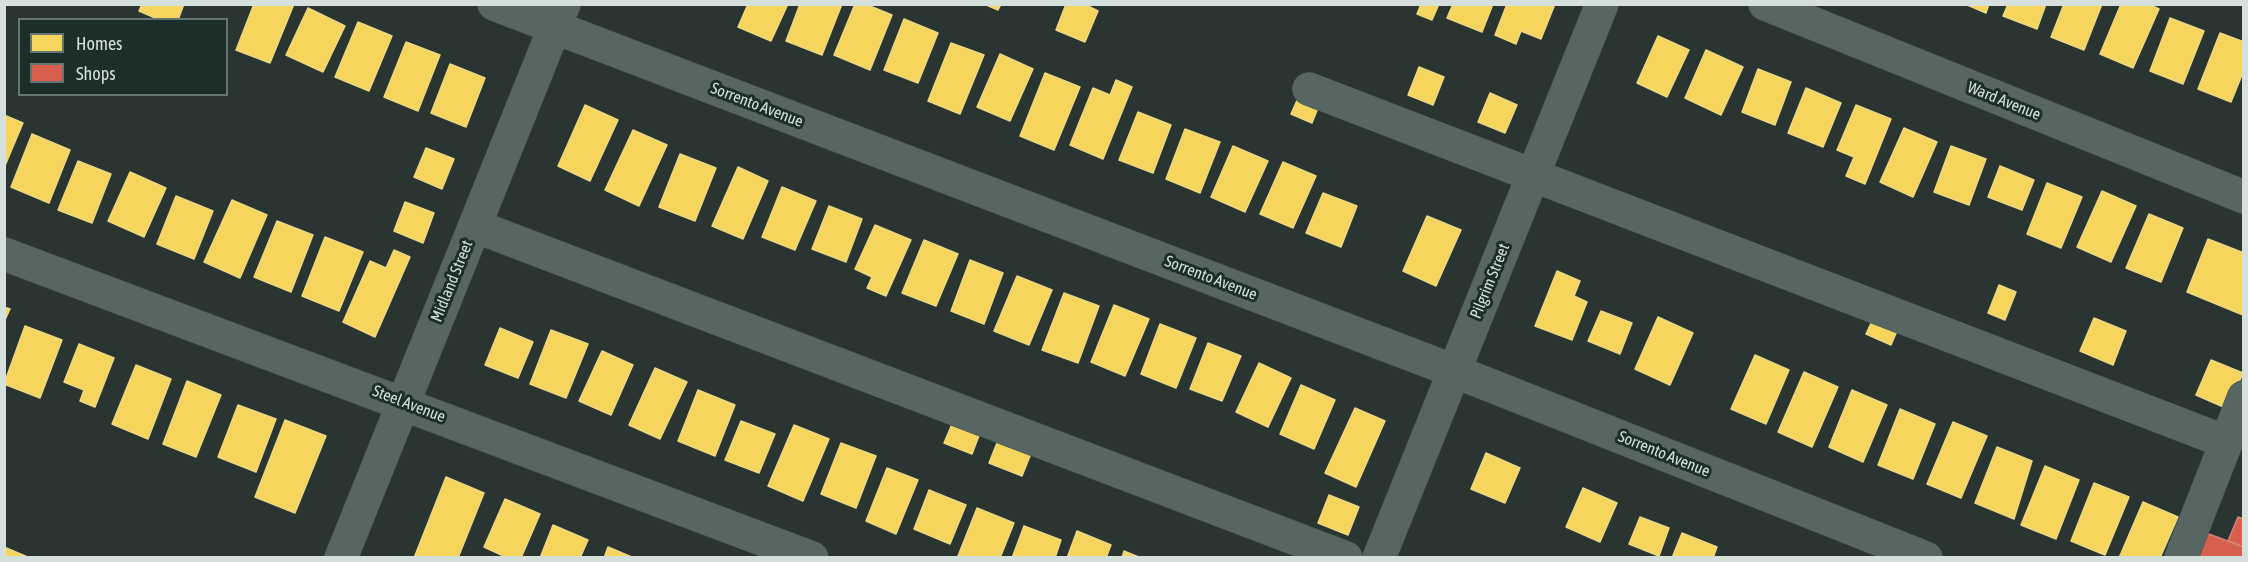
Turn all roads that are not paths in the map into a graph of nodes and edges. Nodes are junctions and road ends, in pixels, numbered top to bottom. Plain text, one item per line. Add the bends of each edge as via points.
1 (494, 4) edge
2 (1602, 4) edge
3 (1765, 4) edge
4 (559, 16) edge
5 (1309, 89) dead end
6 (1533, 175) junction
7 (2244, 196) edge
8 (475, 226) junction
9 (4, 254) edge
10 (1454, 371) junction
11 (2244, 398) edge
12 (403, 402) junction
13 (2226, 441) junction
14 (341, 558) edge
15 (812, 558) edge
16 (1346, 558) edge
17 (1379, 558) edge
18 (1926, 558) edge
19 (2181, 558) edge

1 - 4 street, Sorrento Avenue
2 - 6 street, Pilgrim Street
3 - 7 street, Ward Avenue
4 - 8 street, Midland Street
4 - 10 street, Sorrento Avenue
5 - 6 street
6 - 10 street, Pilgrim Street
6 - 13 street
8 - 12 street, Midland Street
8 - 16 street
9 - 12 street, Steel Avenue
10 - 17 street, Pilgrim Street
10 - 18 street, Sorrento Avenue
11 - 13 street
12 - 14 street, Midland Street
12 - 15 street, Steel Avenue
13 - 19 street

